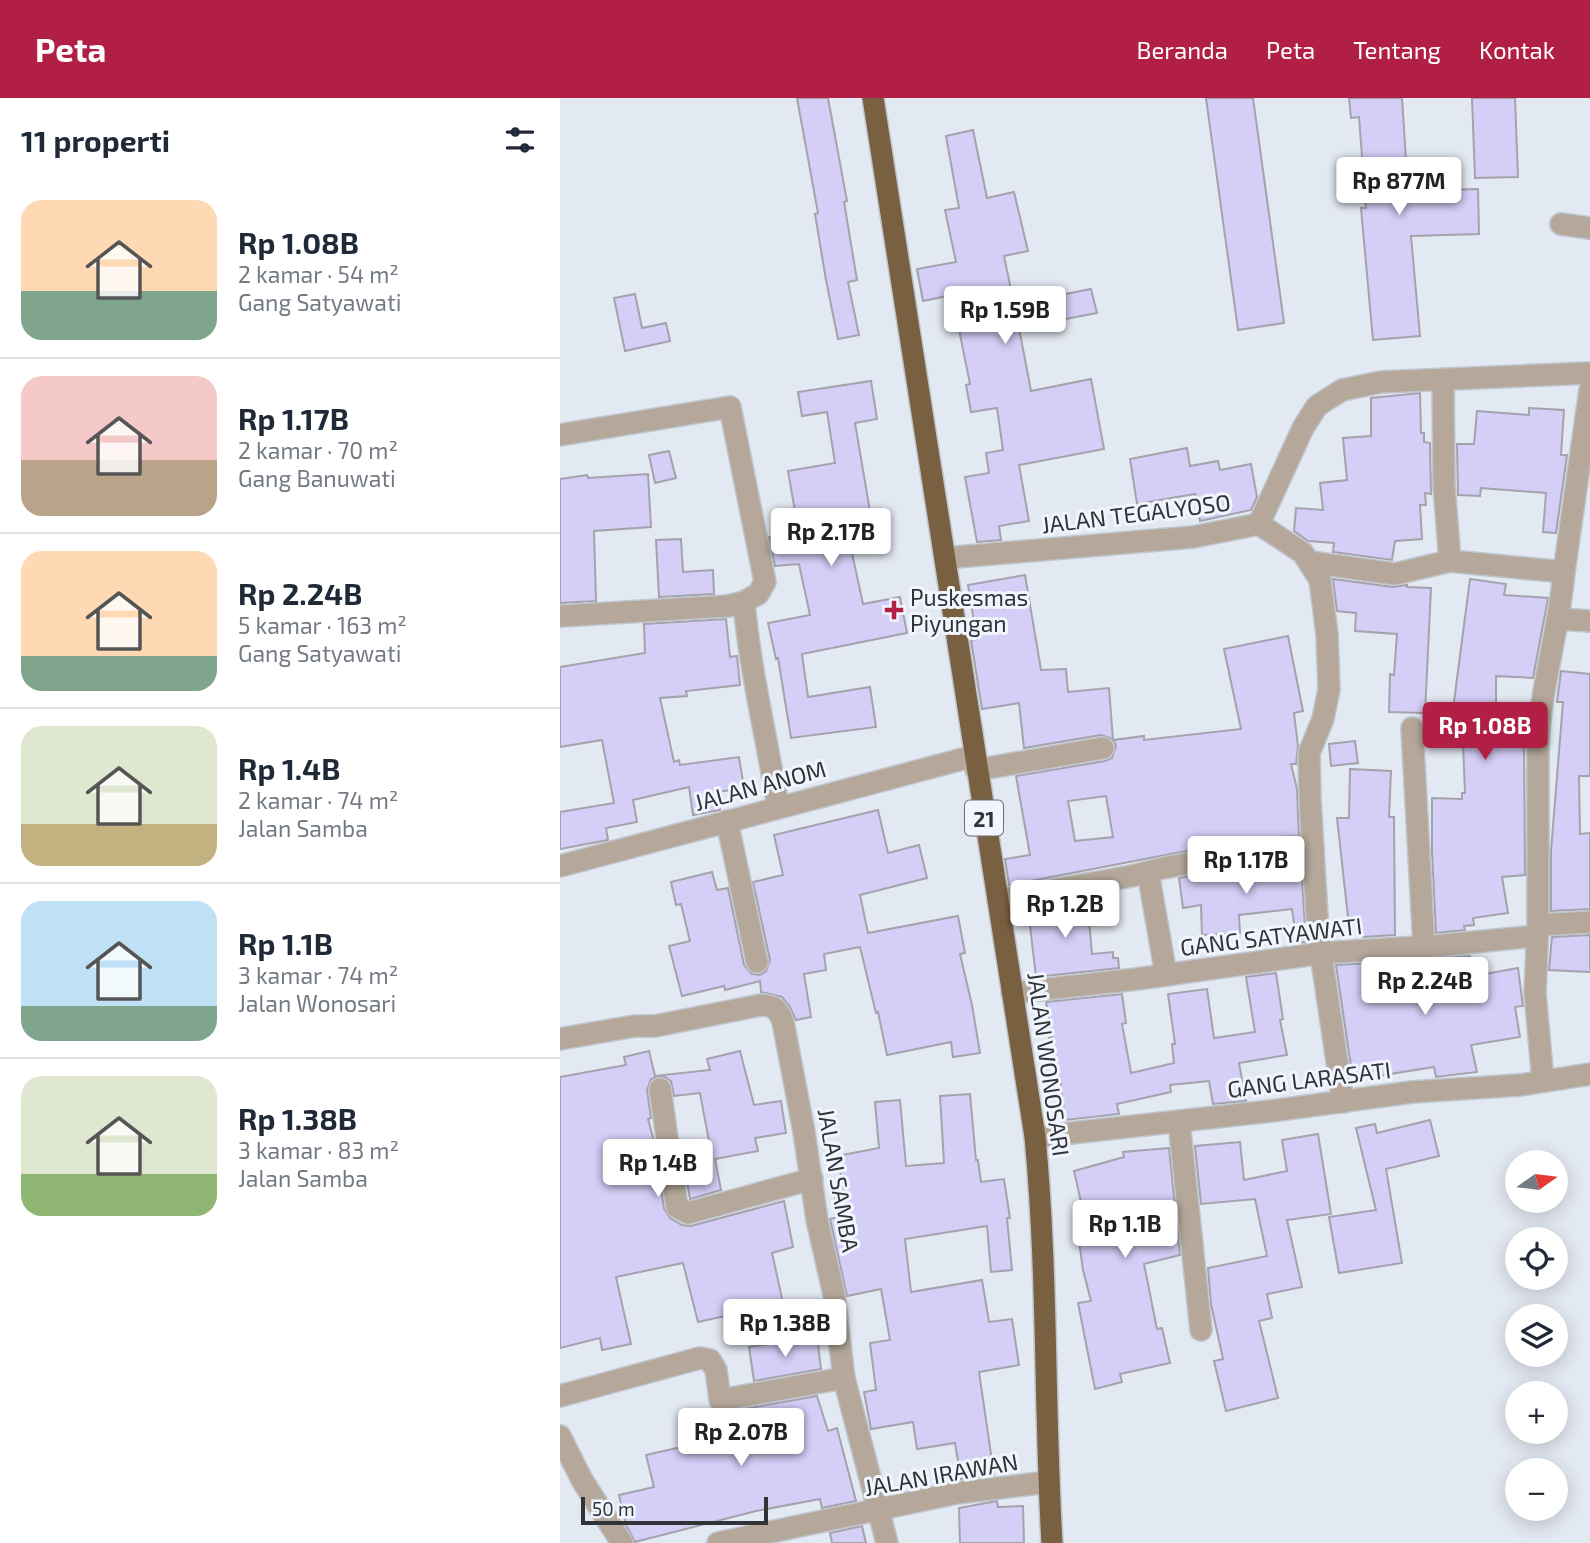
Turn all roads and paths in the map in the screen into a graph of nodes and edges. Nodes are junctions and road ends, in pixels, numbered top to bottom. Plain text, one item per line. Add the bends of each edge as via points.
1 (873, 98) edge
2 (1561, 224) dead end
3 (1590, 228) edge
4 (1590, 373) edge
5 (1443, 379) junction
6 (1590, 390) edge
7 (560, 435) edge
8 (1259, 524) junction
9 (945, 558) junction
10 (1450, 561) junction
11 (1310, 562) junction
12 (1564, 572) junction
13 (744, 602) junction
14 (560, 617) edge
15 (1558, 619) junction
16 (1590, 621) edge
17 (1412, 728) dead end
18 (1103, 748) dead end
19 (975, 763) junction
20 (778, 807) junction
21 (727, 821) junction
22 (1314, 849) junction
23 (560, 866) edge
24 (1148, 872) junction
25 (998, 900) junction
26 (1590, 922) edge
27 (1537, 930) junction
28 (1424, 947) junction
29 (1322, 953) junction
30 (757, 962) dead end
31 (1166, 975) junction
32 (1012, 993) junction
33 (560, 1039) edge
34 (1590, 1074) edge
35 (1543, 1081) junction
36 (660, 1089) dead end
37 (1343, 1102) junction
38 (1179, 1122) junction
39 (1035, 1137) junction
40 (812, 1179) junction
41 (1201, 1330) dead end
42 (844, 1378) junction
43 (560, 1396) edge
44 (560, 1436) edge
45 (1049, 1482) junction
46 (881, 1511) junction
47 (622, 1543) edge
48 (718, 1543) edge
49 (887, 1543) edge
50 (1052, 1543) edge

1 - 9 highway, JALAN WONOSARI / 21
2 - 3 street
4 - 5 street, JALAN TEGALYOSO
5 - 8 street, JALAN TEGALYOSO via 1381,382 1342,390 1317,406
5 - 10 street
6 - 12 street
7 - 13 street via 730,407 765,582 758,594
8 - 9 street, JALAN TEGALYOSO via 1193,537
8 - 11 street
9 - 19 highway, JALAN WONOSARI / 21
10 - 11 street via 1395,574
10 - 12 street
11 - 22 street via 1320,580 1329,689 1309,753
12 - 15 street
13 - 14 street
13 - 20 street via 747,643
15 - 16 street
15 - 27 street via 1539,720
17 - 28 street
18 - 19 street, JALAN ANOM
19 - 20 street, JALAN ANOM
19 - 25 highway, JALAN WONOSARI / 21
20 - 21 street, JALAN ANOM
21 - 23 street, JALAN ANOM
21 - 30 street
22 - 24 street via 1256,851
22 - 29 street
24 - 25 street
24 - 31 street
25 - 32 highway, JALAN WONOSARI / 21
26 - 27 street, GANG SATYAWATI
27 - 28 street, GANG SATYAWATI
27 - 35 street via 1535,993
28 - 29 street, GANG SATYAWATI
29 - 31 street, GANG SATYAWATI
29 - 37 street
31 - 32 street, GANG SATYAWATI
32 - 39 highway, JALAN WONOSARI / 21
33 - 40 street, JALAN SAMBA via 761,1005 775,1007 783,1022
34 - 35 street, GANG LARASATI
35 - 37 street, GANG LARASATI
36 - 40 street via 681,1211 688,1213
37 - 38 street, GANG LARASATI
38 - 39 street, GANG LARASATI
38 - 41 street
39 - 45 highway, JALAN WONOSARI / 21 via 1046,1305
40 - 42 street, JALAN SAMBA
42 - 43 street via 720,1400 716,1370 710,1360 700,1358
42 - 46 street, JALAN SAMBA
44 - 47 street
45 - 46 street, JALAN IRAWAN via 957,1493
45 - 50 highway, JALAN WONOSARI / 21
46 - 48 street, JALAN IRAWAN
46 - 49 street, JALAN SAMBA

